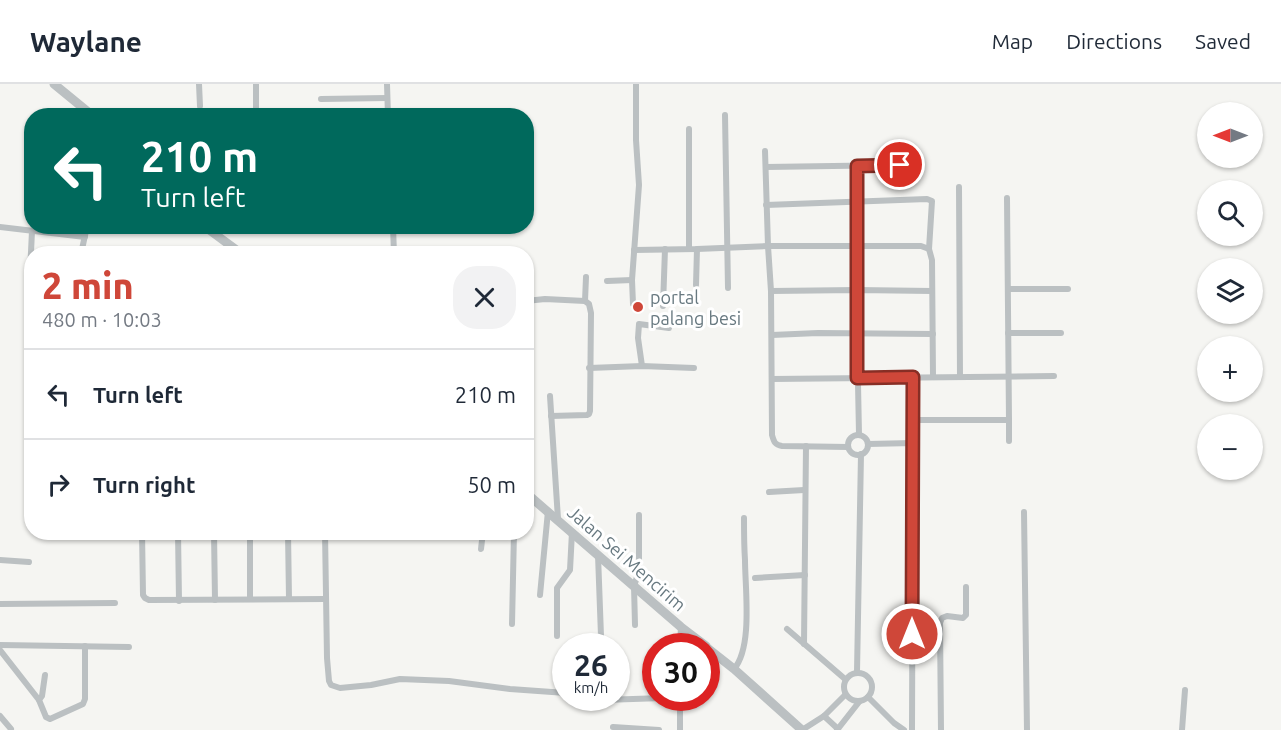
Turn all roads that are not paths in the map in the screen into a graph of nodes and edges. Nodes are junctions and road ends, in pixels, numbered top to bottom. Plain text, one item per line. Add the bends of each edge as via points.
1 (54, 84) edge
2 (199, 84) edge
3 (256, 84) edge
4 (387, 84) edge
5 (636, 84) edge
6 (387, 98) junction
7 (321, 99) dead end
8 (200, 106) dead end
9 (83, 108) edge
10 (256, 108) dead end
11 (388, 108) edge
12 (725, 115) dead end
13 (690, 129) dead end
14 (765, 150) dead end
15 (900, 165) dead end
16 (857, 166) junction
17 (766, 167) junction
18 (959, 187) dead end
19 (1007, 198) dead end
20 (858, 202) junction
21 (766, 205) junction
22 (0, 227) edge
23 (24, 230) edge
24 (58, 234) edge
25 (86, 234) edge
26 (215, 234) edge
27 (85, 237) junction
28 (83, 246) edge
29 (231, 246) edge
30 (768, 246) junction
31 (857, 246) junction
32 (728, 247) junction
33 (664, 249) junction
34 (693, 249) junction
35 (929, 249) junction
36 (634, 250) junction
37 (586, 277) dead end
38 (632, 280) junction
39 (607, 281) dead end
40 (696, 285) dead end
41 (728, 288) dead end
42 (1008, 289) junction
43 (1068, 289) dead end
44 (857, 290) junction
45 (771, 291) junction
46 (932, 291) junction
47 (534, 300) edge
48 (585, 301) junction
49 (633, 304) dead end
50 (663, 306) dead end
51 (669, 328) dead end
52 (857, 333) junction
53 (1008, 333) junction
54 (1061, 333) dead end
55 (933, 334) junction
56 (772, 335) junction
57 (642, 366) junction
58 (590, 368) junction
59 (694, 368) dead end
60 (960, 376) junction
61 (1009, 376) junction
62 (1054, 376) dead end
63 (913, 377) junction
64 (933, 377) junction
65 (857, 378) junction
66 (772, 379) junction
67 (550, 396) dead end
68 (551, 416) junction
69 (913, 420) junction
70 (1009, 420) junction
71 (858, 434) junction
72 (1009, 441) dead end
73 (913, 443) junction
74 (868, 444) junction
75 (806, 446) junction
76 (848, 447) junction
77 (861, 454) junction
78 (804, 490) junction
79 (769, 492) dead end
80 (534, 500) edge
81 (548, 511) junction
82 (1024, 512) dead end
83 (639, 515) dead end
84 (744, 518) dead end
85 (558, 519) junction
86 (572, 532) junction
87 (142, 540) edge
88 (178, 540) edge
89 (214, 540) edge
90 (249, 540) edge
91 (288, 540) edge
92 (325, 540) edge
93 (482, 540) edge
94 (514, 540) edge
95 (481, 549) dead end
96 (598, 554) junction
97 (0, 560) edge
98 (29, 562) dead end
99 (805, 575) junction
100 (754, 578) dead end
101 (634, 586) junction
102 (966, 586) dead end
103 (540, 596) dead end
104 (325, 598) junction
105 (250, 599) junction
106 (289, 599) junction
107 (179, 600) junction
108 (215, 600) junction
109 (115, 603) dead end
110 (0, 604) edge
111 (512, 624) dead end
112 (634, 625) dead end
113 (681, 627) junction
114 (787, 629) dead end
115 (557, 633) edge
116 (602, 633) edge
117 (681, 633) edge
118 (688, 633) edge
119 (804, 644) junction
120 (0, 645) edge
121 (86, 646) junction
122 (129, 647) dead end
123 (0, 650) edge
124 (720, 658) edge
125 (734, 669) junction
126 (857, 672) junction
127 (45, 675) dead end
128 (846, 679) junction
129 (1185, 690) dead end
130 (552, 692) edge
131 (846, 695) junction
132 (868, 697) junction
133 (39, 700) junction
134 (859, 702) junction
135 (680, 711) edge
136 (0, 716) edge
137 (824, 716) junction
138 (613, 727) dead end
139 (11, 729) edge
140 (659, 730) edge
141 (680, 730) edge
142 (802, 730) edge
143 (838, 730) edge
144 (904, 730) edge
145 (912, 730) edge
146 (941, 730) edge
147 (1027, 730) edge
148 (1182, 730) edge

1 - 9 street
2 - 8 street
3 - 10 street
4 - 6 street
5 - 36 street via 639,185
6 - 7 street
6 - 11 street
12 - 32 street
13 - 34 street
14 - 17 street
15 - 16 street
16 - 17 street
16 - 20 street
17 - 21 street
18 - 60 street
19 - 42 street
20 - 21 street
20 - 31 street
20 - 35 street via 930,200
21 - 30 street
22 - 23 street
24 - 27 street
25 - 27 street
26 - 29 street
27 - 28 street
30 - 31 street
30 - 32 street
30 - 45 street
31 - 35 street
31 - 44 street
32 - 34 street
32 - 41 street
33 - 34 street
33 - 36 street
33 - 50 street
34 - 40 street
35 - 46 street
36 - 38 street
37 - 48 street
38 - 39 street
38 - 49 street
42 - 43 street
42 - 53 street
44 - 45 street
44 - 46 street
44 - 52 street
45 - 56 street
46 - 55 street
47 - 48 street
48 - 58 street via 591,307
51 - 57 street via 639,324
52 - 55 street
52 - 56 street
52 - 65 street
53 - 54 street
53 - 61 street
55 - 64 street
56 - 66 street
57 - 58 street
57 - 59 street
58 - 68 street via 589,414
60 - 61 street
60 - 64 street
61 - 62 street
61 - 70 street
63 - 64 street
63 - 65 street
63 - 69 street
65 - 66 street
65 - 71 street
66 - 75 street via 774,441 782,446
67 - 68 street
68 - 85 street
69 - 70 street
69 - 73 street
70 - 72 street
71 - 74 street
71 - 76 street via 851,437
73 - 74 street
73 - 145 street
74 - 77 street
75 - 76 street
75 - 78 street
76 - 77 street via 854,454
77 - 126 street
78 - 79 street
78 - 99 street
80 - 81 street, Jalan Sei Mencirim
81 - 85 street, Jalan Sei Mencirim
81 - 103 street
82 - 147 street
83 - 101 street via 639,571
84 - 125 street via 746,634
85 - 86 street, Jalan Sei Mencirim
86 - 96 street, Jalan Sei Mencirim
86 - 115 street via 570,570 557,588
87 - 107 street via 145,598
88 - 107 street
89 - 108 street
90 - 105 street
91 - 106 street
92 - 104 street
93 - 95 street
94 - 111 street
96 - 101 street, Jalan Sei Mencirim
96 - 116 street
97 - 98 street
99 - 100 street
99 - 119 street
101 - 112 street
101 - 113 street, Jalan Sei Mencirim
102 - 146 street via 966,615 946,616 940,623
104 - 106 street
104 - 130 street via 328,675 335,687 400,679
105 - 106 street
105 - 108 street
107 - 108 street
109 - 110 street
113 - 117 street
113 - 118 street, Jalan Sei Mencirim
114 - 119 street
119 - 128 street
120 - 121 street
121 - 122 street
121 - 133 street via 83,704 50,719
123 - 133 street
124 - 125 street, Jalan Sei Mencirim
125 - 142 street, Jalan Sei Mencirim
126 - 128 street
126 - 132 street via 867,675 872,684
127 - 133 street
128 - 131 street
129 - 148 street
131 - 134 street
131 - 137 street
132 - 134 street
132 - 144 street
134 - 143 street
135 - 141 street
136 - 139 street
137 - 142 street
137 - 143 street
138 - 140 street

